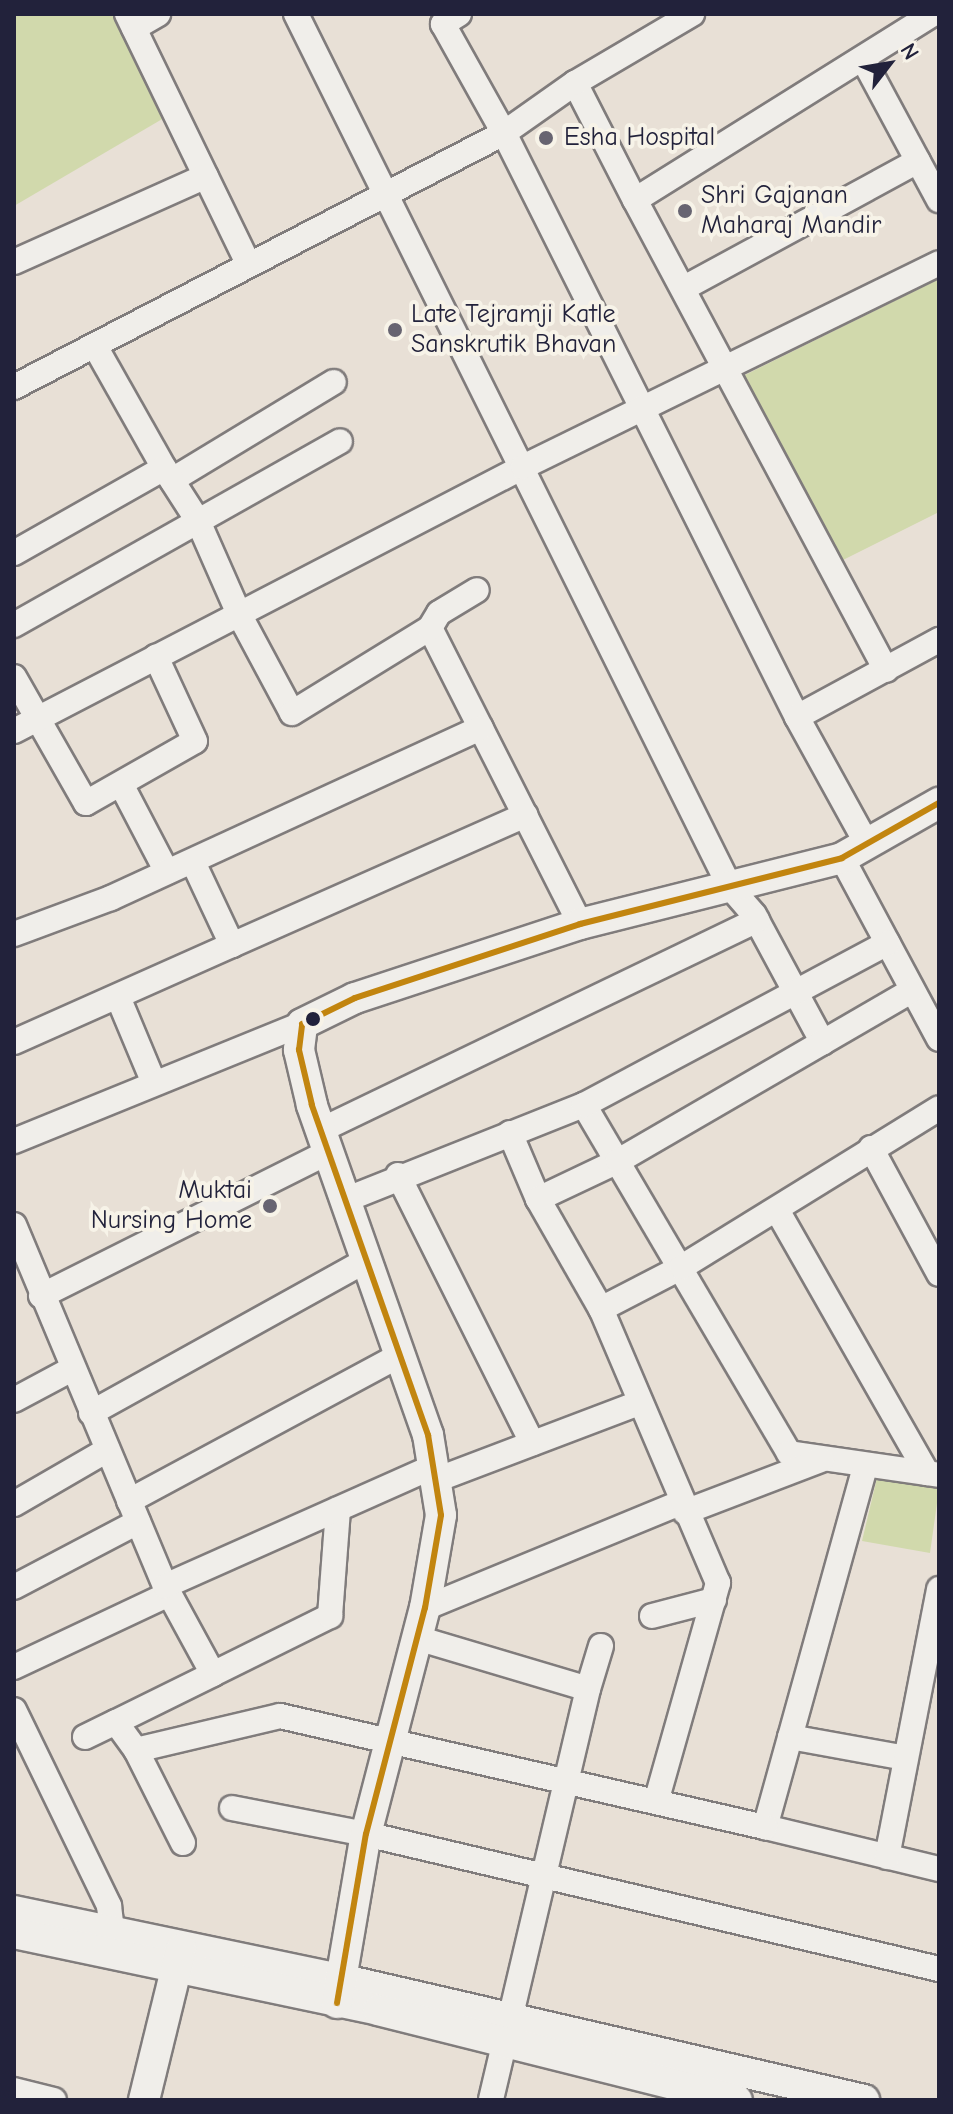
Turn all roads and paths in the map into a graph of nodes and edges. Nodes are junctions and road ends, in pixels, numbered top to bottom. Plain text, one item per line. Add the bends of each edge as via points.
1 (158, 14) edge
2 (296, 14) edge
3 (692, 14) edge
4 (933, 14) edge
5 (447, 17) edge
6 (130, 21) edge
7 (864, 61) junction
8 (575, 83) junction
9 (504, 133) junction
10 (918, 161) junction
11 (206, 176) junction
12 (386, 194) junction
13 (635, 200) junction
14 (939, 200) edge
15 (14, 262) edge
16 (939, 263) edge
17 (249, 265) junction
18 (684, 288) junction
19 (95, 346) junction
20 (725, 368) junction
21 (334, 382) dead end
22 (14, 387) edge
23 (639, 409) junction
24 (340, 441) dead end
25 (523, 467) junction
26 (168, 474) junction
27 (198, 521) junction
28 (14, 553) edge
29 (477, 590) dead end
30 (239, 614) junction
31 (14, 625) edge
32 (430, 628) junction
33 (939, 640) edge
34 (156, 657) junction
35 (886, 670) junction
36 (14, 677) edge
37 (797, 717) junction
38 (39, 718) junction
39 (481, 728) junction
40 (14, 731) edge
41 (122, 786) junction
42 (939, 803) edge
43 (525, 815) junction
44 (854, 851) junction
45 (193, 862) junction
46 (167, 872) junction
47 (730, 887) junction
48 (757, 920) junction
49 (580, 924) junction
50 (14, 934) edge
51 (888, 943) junction
52 (232, 945) junction
53 (797, 991) junction
54 (911, 991) junction
55 (118, 997) junction
56 (302, 1024) junction
57 (939, 1039) edge
58 (14, 1042) edge
59 (823, 1043) junction
60 (154, 1083) junction
61 (584, 1105) junction
62 (939, 1108) edge
63 (510, 1133) junction
64 (14, 1141) edge
65 (324, 1141) junction
66 (871, 1148) junction
67 (618, 1161) junction
68 (398, 1175) junction
69 (538, 1199) junction
70 (345, 1200) junction
71 (777, 1210) junction
72 (14, 1225) edge
73 (367, 1260) junction
74 (682, 1267) junction
75 (939, 1274) edge
76 (22, 1275) edge
77 (41, 1296) junction
78 (601, 1309) junction
79 (400, 1355) junction
80 (72, 1369) junction
81 (14, 1400) edge
82 (639, 1403) junction
83 (91, 1413) junction
84 (532, 1443) junction
85 (107, 1450) junction
86 (822, 1459) junction
87 (865, 1467) junction
88 (435, 1473) junction
89 (933, 1474) edge
90 (14, 1504) edge
91 (683, 1507) junction
92 (338, 1509) junction
93 (133, 1512) junction
94 (14, 1587) edge
95 (939, 1589) edge
96 (167, 1590) junction
97 (714, 1600) junction
98 (425, 1608) junction
99 (652, 1616) dead end
100 (417, 1638) junction
101 (601, 1646) dead end
102 (14, 1667) edge
103 (213, 1674) junction
104 (588, 1689) junction
105 (14, 1710) edge
106 (116, 1722) junction
107 (85, 1737) dead end
108 (790, 1737) junction
109 (389, 1744) junction
110 (136, 1750) junction
111 (905, 1758) junction
112 (566, 1783) junction
113 (656, 1802) junction
114 (232, 1808) dead end
115 (765, 1827) junction
116 (366, 1834) junction
117 (183, 1843) dead end
118 (887, 1857) junction
119 (939, 1869) edge
120 (543, 1878) junction
121 (14, 1911) edge
122 (112, 1931) junction
123 (14, 1933) edge
124 (178, 1958) junction
125 (939, 1969) edge
126 (338, 1991) junction
127 (505, 2029) junction
128 (14, 2090) edge
129 (54, 2100) edge
130 (144, 2100) edge
131 (491, 2100) edge
132 (737, 2100) edge
133 (863, 2100) edge

1 - 6 street
2 - 12 street
3 - 8 street
4 - 7 street
5 - 9 street
6 - 11 street
7 - 10 street
7 - 13 street
8 - 9 street
8 - 13 street
9 - 12 street
9 - 23 street
10 - 14 street
10 - 18 street
11 - 15 street
11 - 17 street
12 - 17 street
12 - 25 street
13 - 18 street
16 - 20 street
17 - 19 street
18 - 20 street
19 - 22 street
19 - 26 street
20 - 23 street
20 - 35 street
21 - 26 street
23 - 25 street
23 - 37 street
24 - 27 street
25 - 30 street
25 - 47 street
26 - 27 street
26 - 28 street
27 - 30 street
27 - 31 street
29 - 32 street via 439,613
30 - 32 street via 292,713
30 - 34 street
32 - 39 street
33 - 35 street
34 - 38 street
34 - 41 street via 195,741
35 - 37 street
36 - 38 street
37 - 44 street
38 - 40 street
38 - 41 street via 86,803
39 - 43 street
39 - 45 street
41 - 46 street
42 - 44 main road
43 - 49 street
43 - 52 street
44 - 47 main road
44 - 51 street
45 - 46 street
45 - 52 street
46 - 50 street
47 - 48 street
47 - 49 main road
48 - 53 street
48 - 65 street
49 - 56 main road via 355,998
51 - 53 street
51 - 54 street
52 - 55 street
53 - 59 street
53 - 61 street
54 - 57 street
54 - 59 street
55 - 58 street
55 - 60 street
56 - 60 street
56 - 65 main road via 299,1050
59 - 67 street
60 - 64 street
61 - 63 street
61 - 67 street
62 - 66 street
63 - 68 street
63 - 69 street
65 - 70 main road
65 - 77 street
66 - 71 street
66 - 75 street
67 - 69 street
67 - 74 street
68 - 70 street
68 - 84 street
69 - 78 street
70 - 73 main road
71 - 74 street
71 - 89 street
72 - 76 street
73 - 79 main road
73 - 83 street
74 - 78 street
74 - 86 street via 774,1435 789,1453
76 - 77 street
77 - 80 street
78 - 82 street
79 - 88 main road
79 - 93 street
80 - 81 street
80 - 83 street
82 - 84 street
82 - 91 street
83 - 85 street
84 - 88 street
85 - 90 street
85 - 93 street
86 - 87 street
86 - 91 street
87 - 89 street
87 - 108 street
88 - 92 street
88 - 98 main road via 440,1545
91 - 97 street via 718,1583
91 - 98 street
92 - 96 street
92 - 103 street via 330,1616
93 - 94 street
93 - 96 street
95 - 111 street
96 - 102 street
96 - 103 street
97 - 99 street
97 - 113 street
98 - 100 main road
100 - 104 street
100 - 109 main road
101 - 104 street
103 - 106 street
104 - 112 street
105 - 122 street via 109,1906
106 - 107 street
106 - 110 street
108 - 111 street
108 - 115 street
109 - 110 street via 280,1716
109 - 112 street
109 - 116 main road
110 - 117 street
111 - 118 street
112 - 113 street
112 - 120 street
113 - 115 street
114 - 116 street
115 - 118 street
116 - 120 street
116 - 126 main road
118 - 119 street
120 - 125 street
120 - 127 street
121 - 122 main road
122 - 124 main road
123 - 124 main road
124 - 126 main road
124 - 130 main road
126 - 127 main road
127 - 131 street
127 - 132 main road
127 - 133 main road
128 - 129 street

